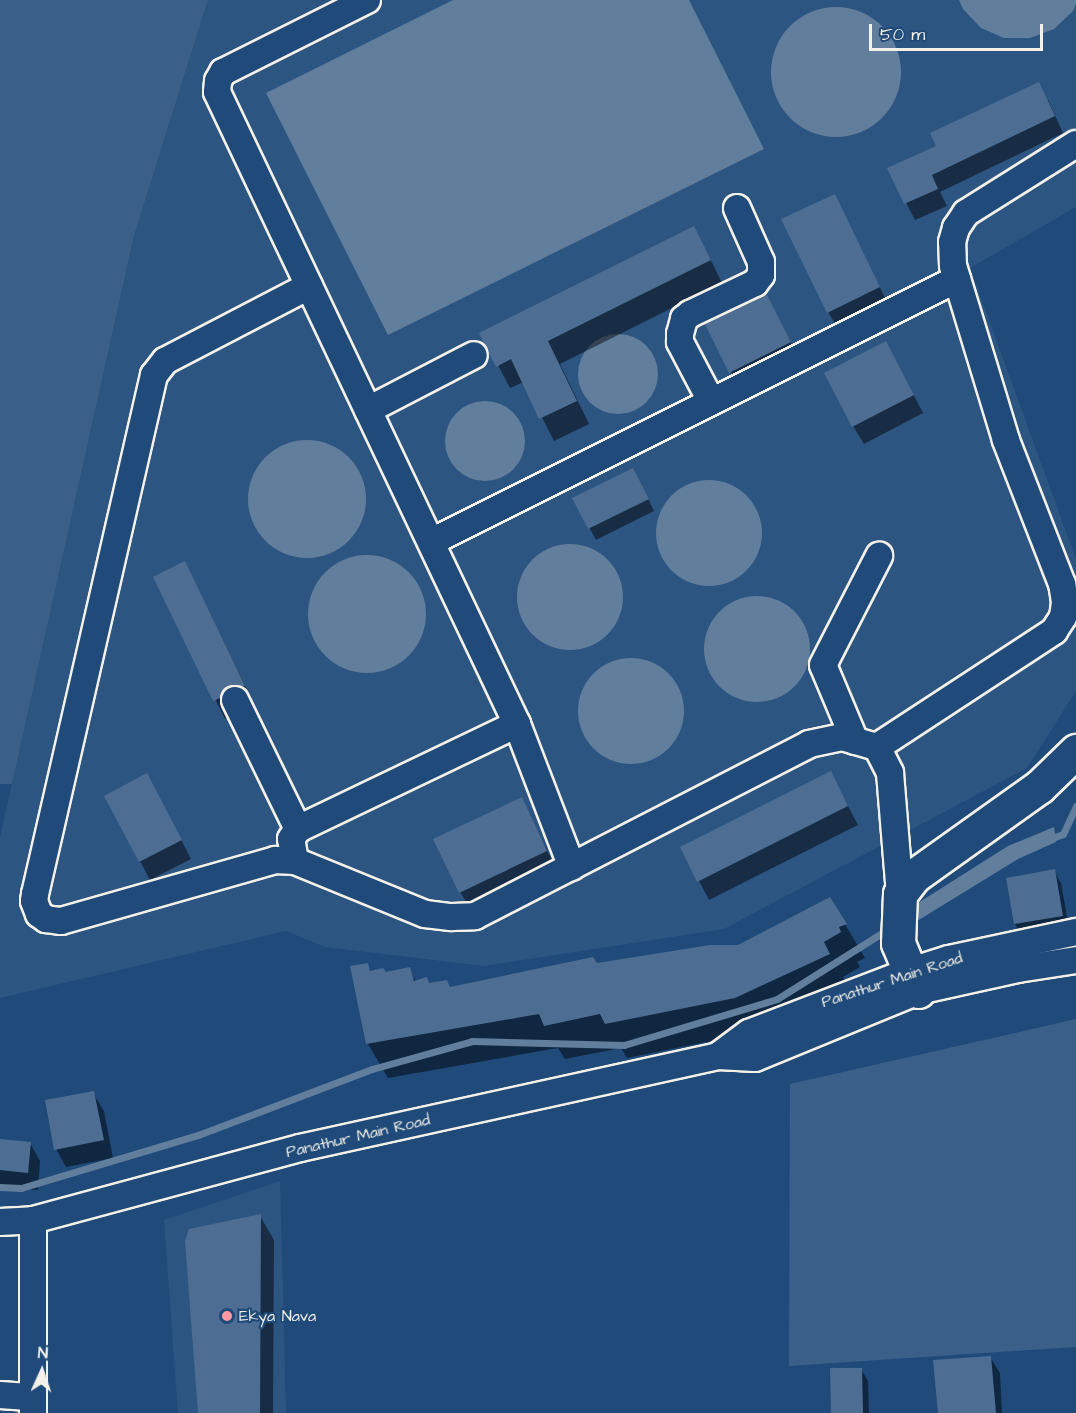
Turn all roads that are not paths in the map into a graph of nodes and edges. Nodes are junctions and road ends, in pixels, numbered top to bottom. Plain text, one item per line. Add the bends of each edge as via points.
1 (367, 0) edge
2 (1076, 144) edge
3 (737, 208) dead end
4 (957, 279) junction
5 (309, 286) junction
6 (474, 355) dead end
7 (711, 401) junction
8 (368, 410) junction
9 (431, 542) junction
10 (879, 556) dead end
11 (235, 700) dead end
12 (517, 724) junction
13 (866, 744) junction
14 (1076, 751) edge
15 (298, 829) junction
16 (295, 861) junction
17 (572, 867) junction
18 (1076, 932) edge
19 (904, 944) junction
20 (1076, 960) edge
21 (33, 1220) junction
22 (0, 1222) edge
23 (0, 1395) edge
24 (33, 1405) edge

1 - 5 street via 223,72 218,81 217,92
2 - 4 street via 966,213 952,242
3 - 7 street via 761,262 761,275 755,283 690,314 684,319 680,334 680,342
4 - 7 street
4 - 13 street via 1006,440 1062,584 1063,617 1054,631
5 - 8 street
5 - 16 street via 165,361 154,375 34,901 39,914 61,921 245,867 275,860
6 - 8 street
7 - 9 street
8 - 9 street
9 - 12 street
10 - 13 street via 823,665
11 - 15 street
12 - 15 street
12 - 17 street
13 - 17 street via 842,737 809,744
13 - 19 street via 890,774
14 - 19 main road via 1039,787 914,876
15 - 16 street via 291,839
16 - 17 street via 425,914 451,917 476,916
18 - 19 street, Panathur Main Road via 949,959
19 - 20 street, Panathur Main Road via 1018,969
19 - 21 street, Panathur Main Road via 749,1033 718,1056 300,1148
21 - 22 street, Panathur Main Road
21 - 24 street
23 - 24 street

